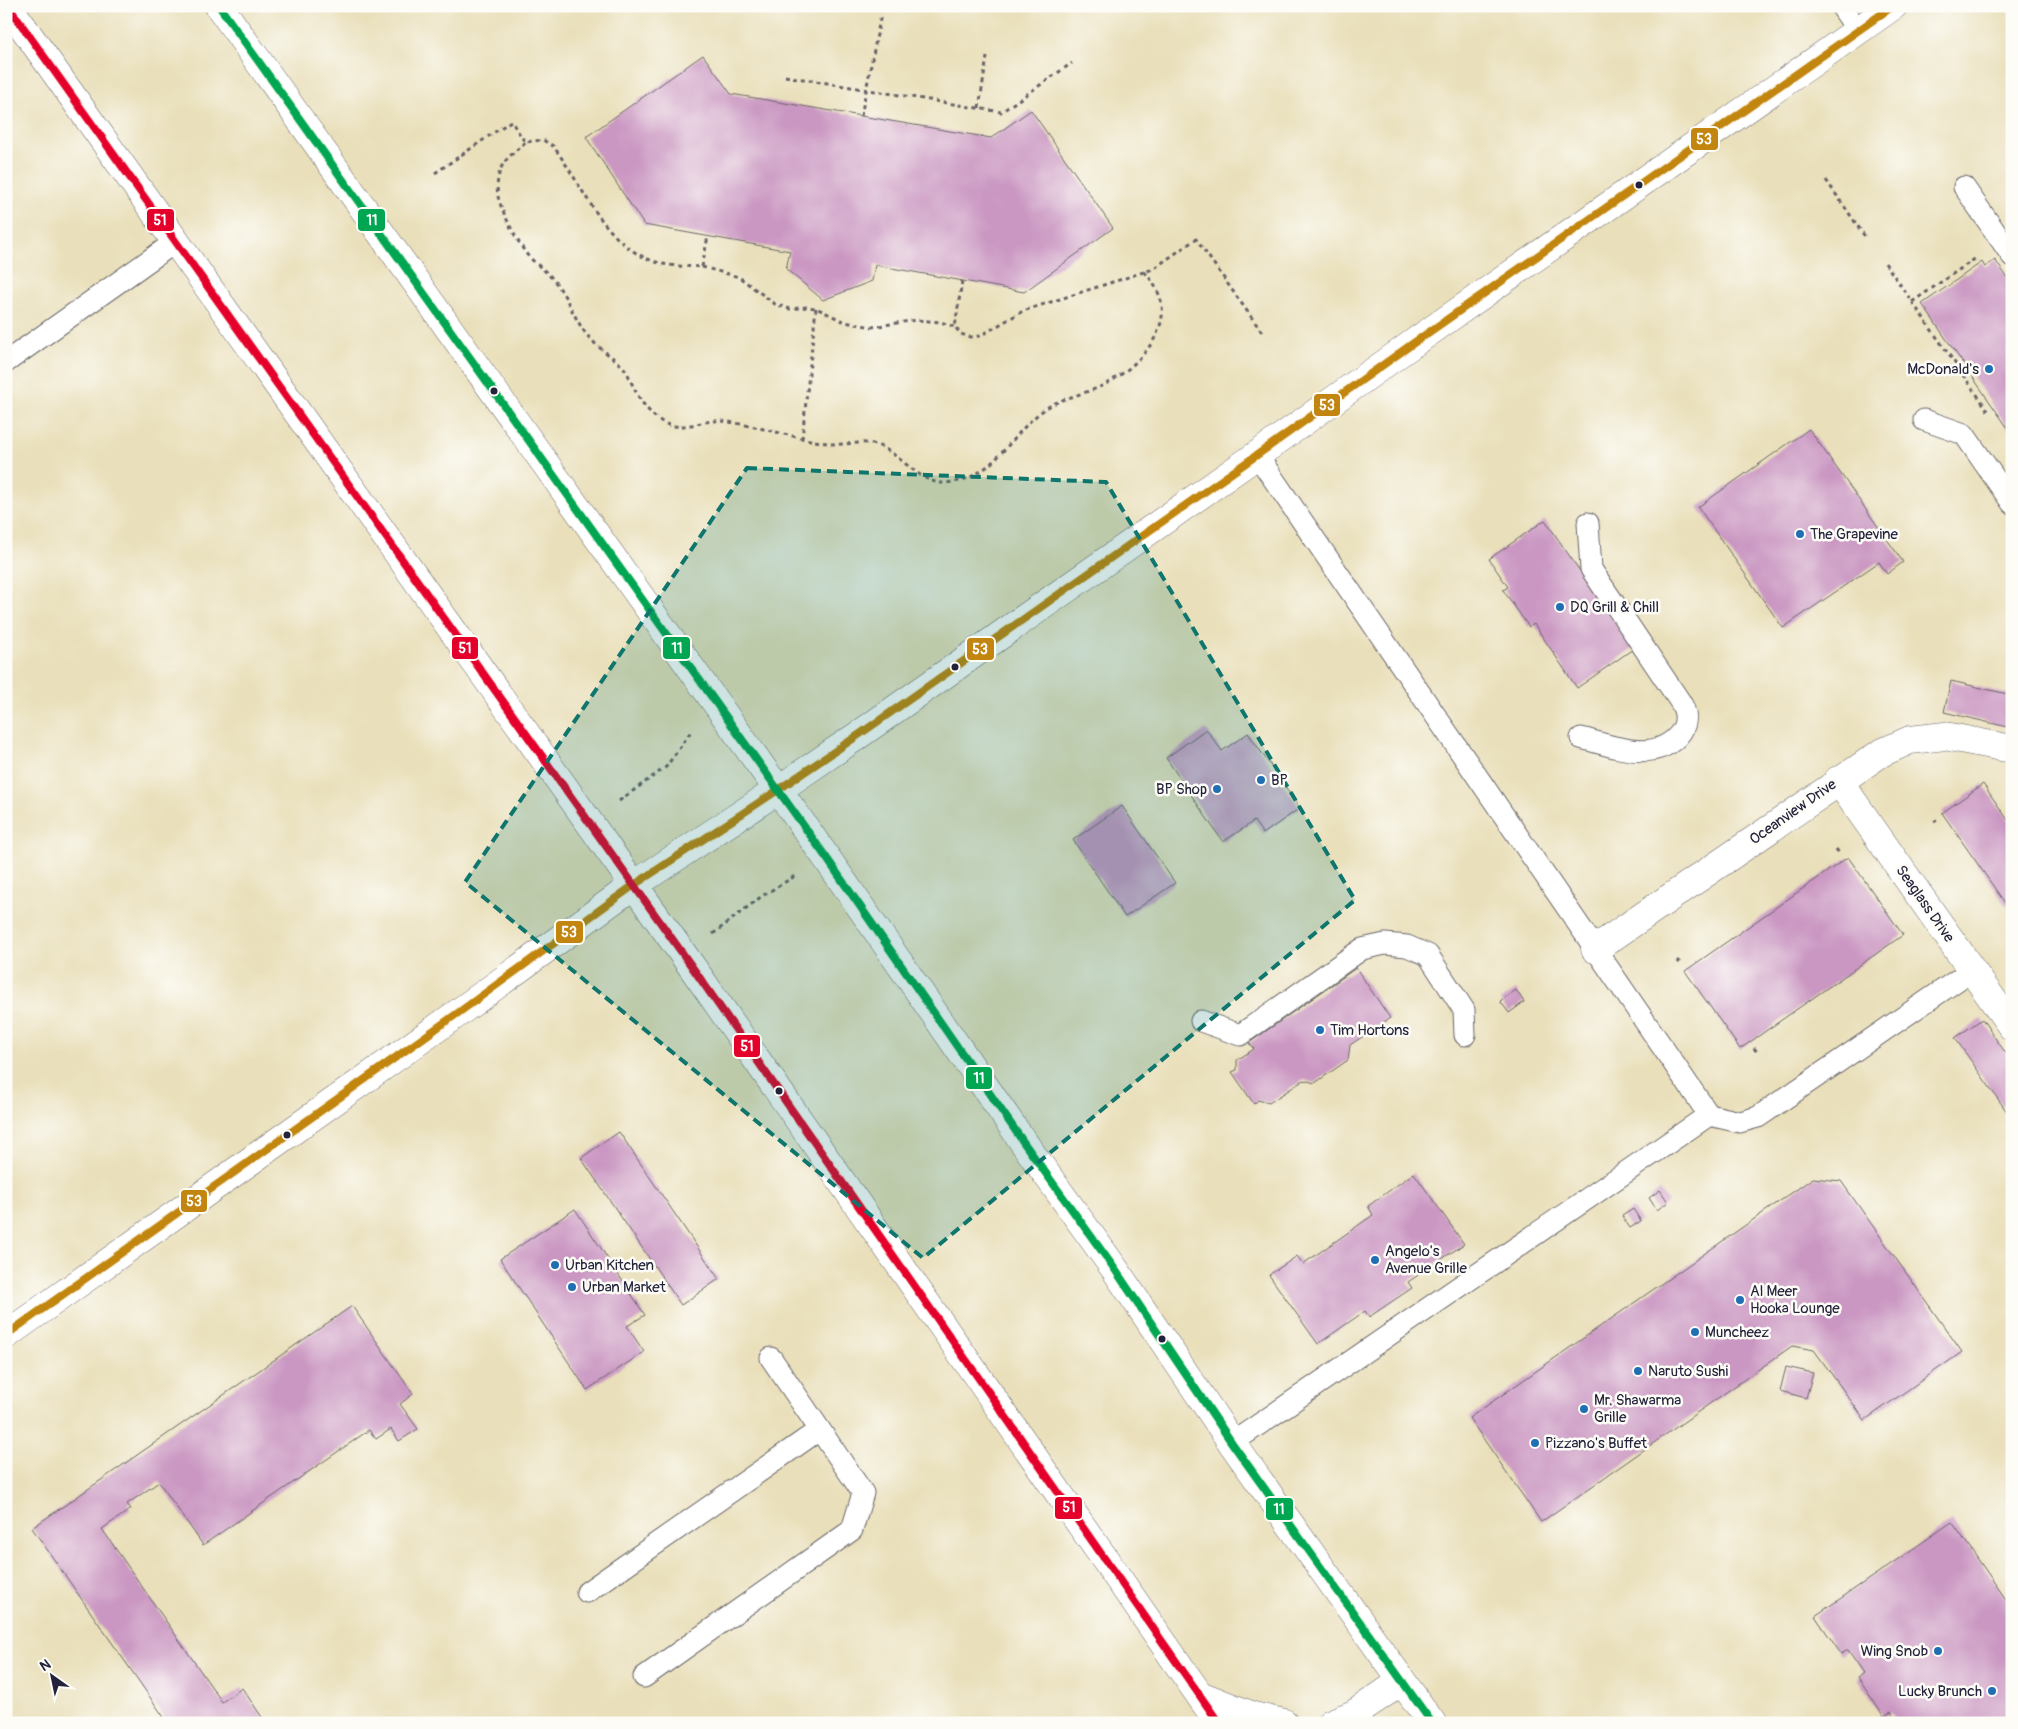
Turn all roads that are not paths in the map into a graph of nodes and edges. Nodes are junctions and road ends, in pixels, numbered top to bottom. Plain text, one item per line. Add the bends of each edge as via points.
1 (8, 6) edge
2 (219, 6) edge
3 (1841, 6) edge
4 (1894, 6) edge
5 (1858, 31) junction
6 (1964, 186) dead end
7 (175, 242) junction
8 (2012, 256) edge
9 (6, 362) edge
10 (1924, 420) dead end
11 (1257, 455) junction
12 (2009, 496) edge
13 (1588, 524) dead end
14 (1581, 738) dead end
15 (2012, 749) edge
16 (1838, 780) junction
17 (778, 790) junction
18 (634, 885) junction
19 (1595, 949) junction
20 (1972, 970) junction
21 (1201, 1021) dead end
22 (2012, 1028) edge
23 (1465, 1035) dead end
24 (1709, 1115) junction
25 (6, 1335) edge
26 (771, 1358) dead end
27 (819, 1430) junction
28 (1232, 1443) junction
29 (587, 1592) dead end
30 (644, 1677) dead end
31 (1402, 1681) junction
32 (1200, 1695) junction
33 (1219, 1723) edge
34 (1284, 1723) edge
35 (1331, 1723) edge
36 (1432, 1723) edge

1 - 7 main road
2 - 17 main road
3 - 5 lane
4 - 5 main road
5 - 11 main road
6 - 8 lane
7 - 9 lane
7 - 18 main road
10 - 12 lane via 1964,434
11 - 17 main road
11 - 19 lane
13 - 14 lane via 1591,570 1686,710 1683,728 1677,737 1650,751
15 - 16 main road, Oceanview Drive via 1945,736 1910,740 1881,753
16 - 19 main road, Oceanview Drive
16 - 20 main road, Seaglass Drive
17 - 18 main road
17 - 28 main road via 1114,1268
18 - 25 main road
18 - 32 main road
19 - 24 lane
20 - 22 main road, Seaglass Drive
20 - 24 lane via 1758,1117 1740,1122
21 - 23 lane via 1240,1035 1362,949 1385,944 1408,946 1428,955 1464,1010
24 - 28 lane
26 - 27 lane
27 - 29 lane
27 - 30 lane via 863,1493 852,1530
28 - 31 main road
31 - 35 main road via 1354,1714
31 - 36 main road
32 - 33 main road
32 - 34 main road via 1253,1716

